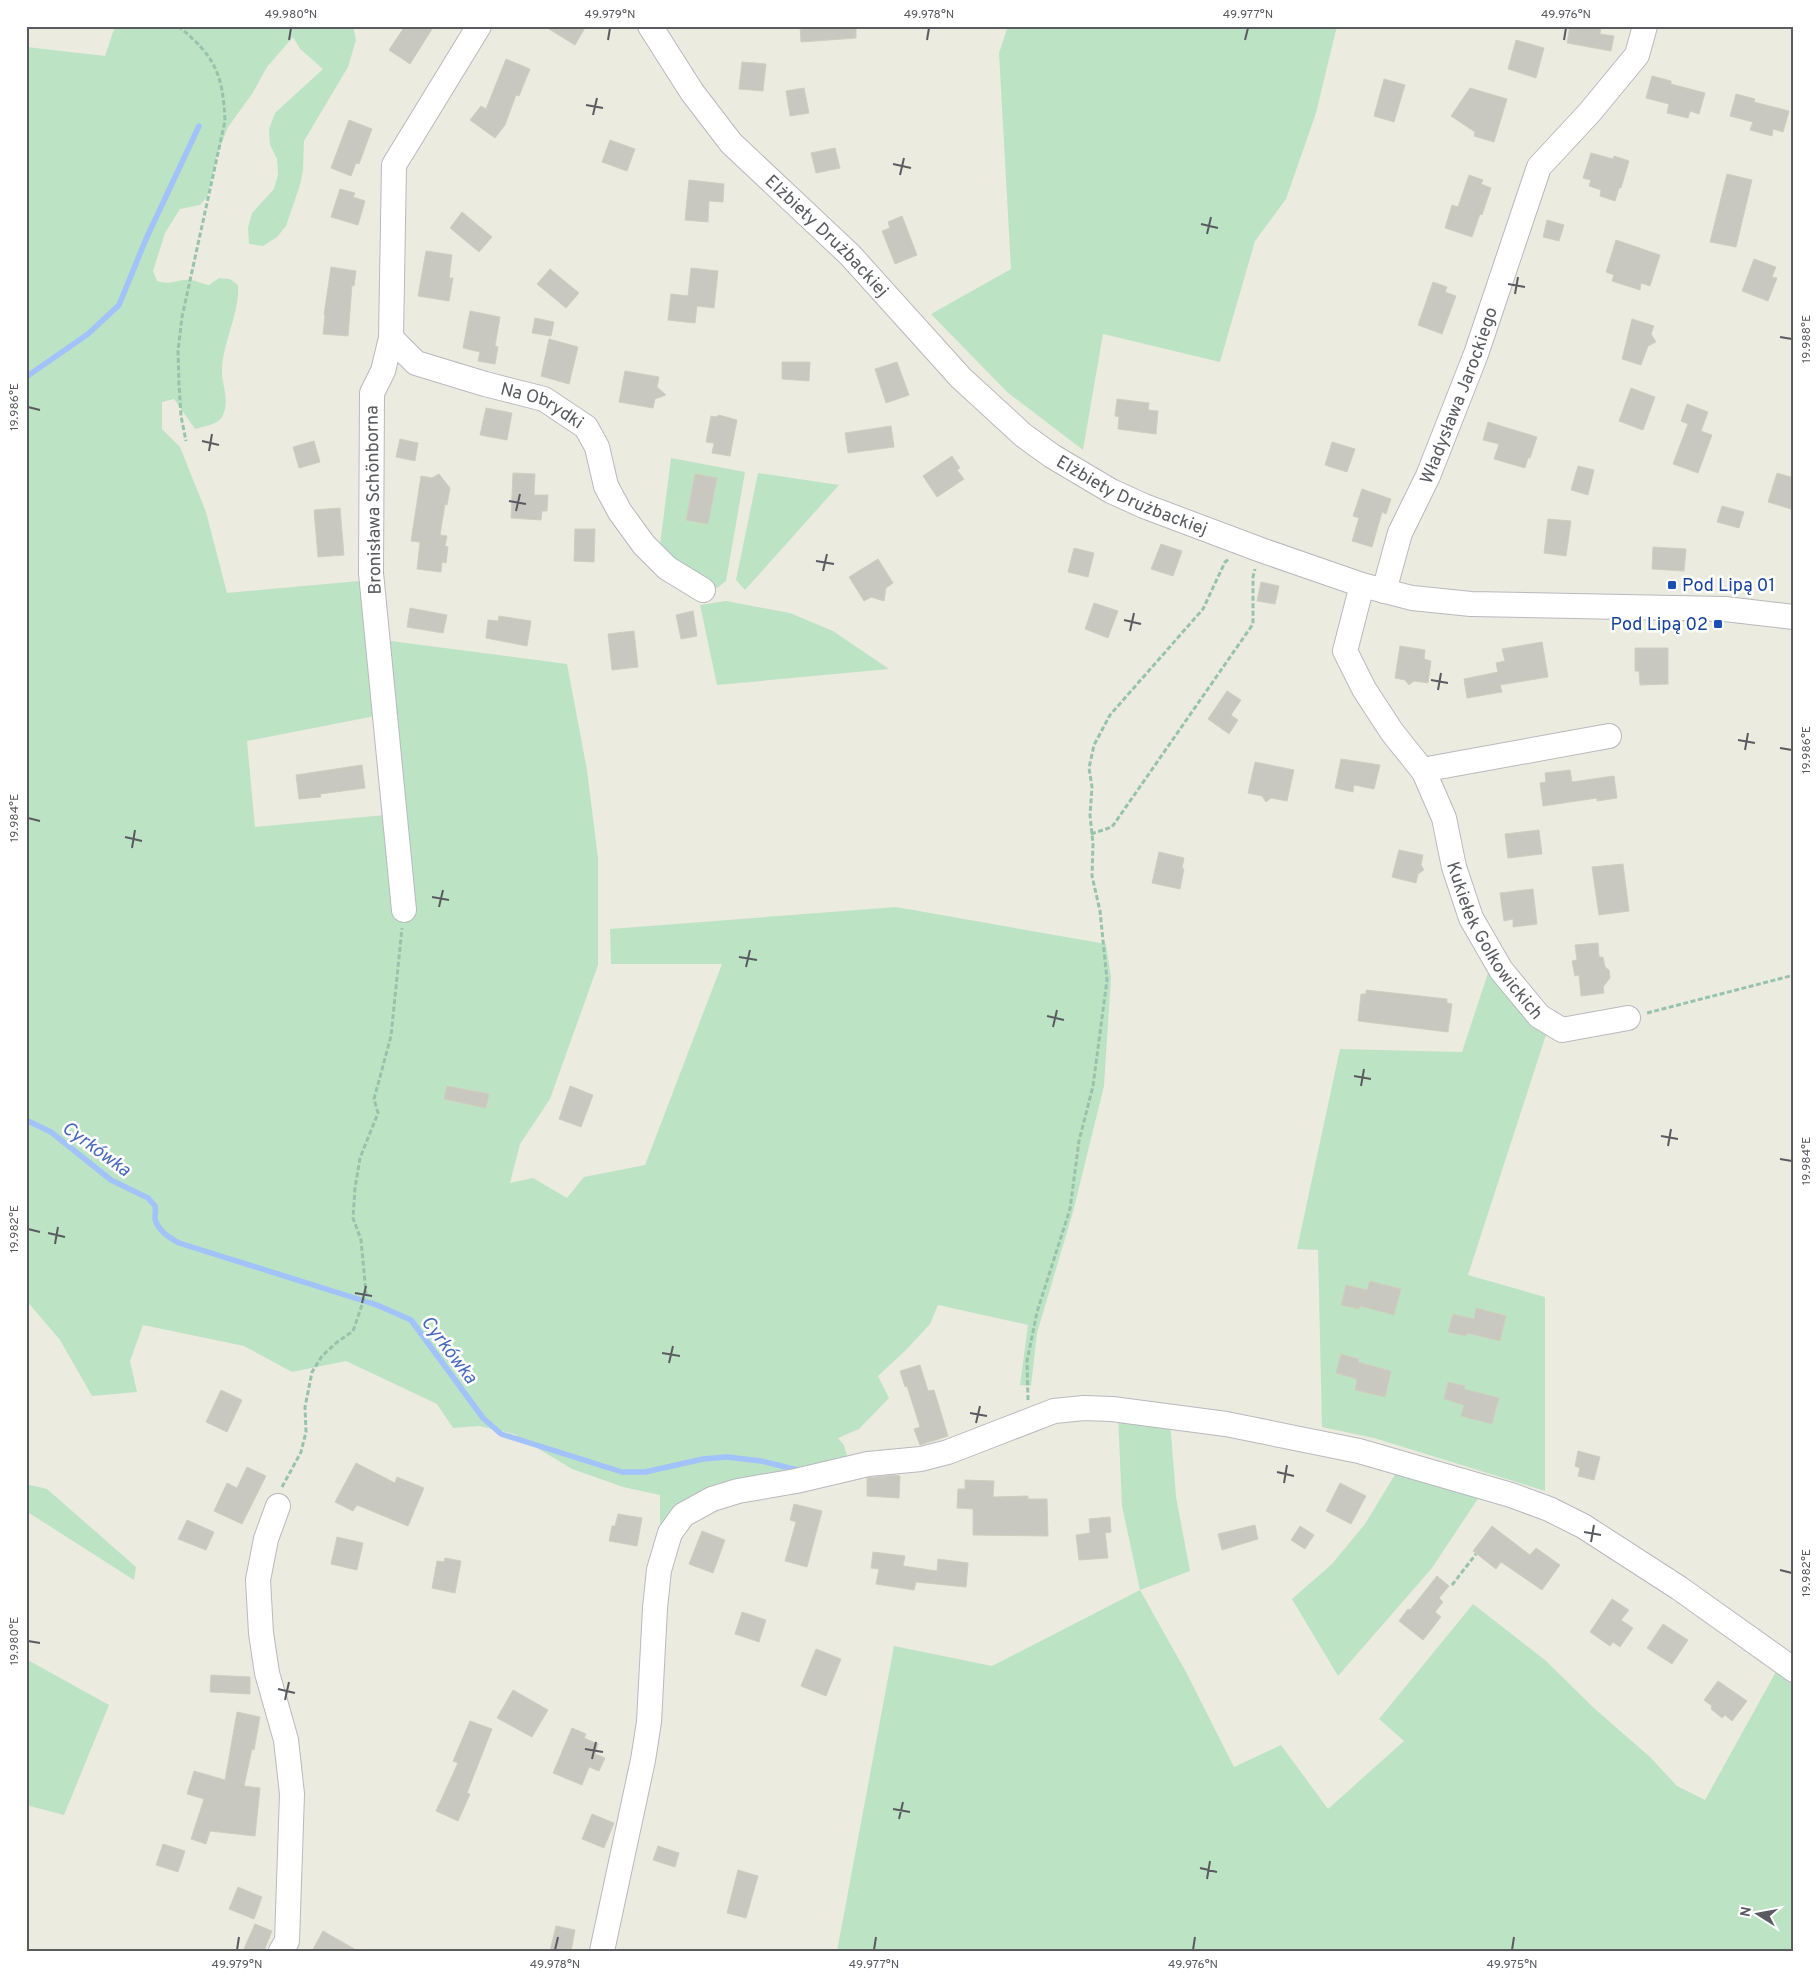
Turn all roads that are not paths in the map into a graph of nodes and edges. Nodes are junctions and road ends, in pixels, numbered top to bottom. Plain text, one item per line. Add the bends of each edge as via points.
1 (479, 26) edge
2 (650, 26) edge
3 (1645, 26) edge
4 (391, 338) junction
5 (1373, 588) junction
6 (703, 590) dead end
7 (1794, 617) edge
8 (1609, 736) dead end
9 (1424, 772) junction
10 (404, 910) road end
11 (1628, 1018) road end
12 (278, 1506) road end
13 (1794, 1670) edge
14 (281, 1951) edge
15 (602, 1951) edge

1 - 4 street, Bronisława Schönborna via 394,165
2 - 5 street, Elżbiety Drużbackiej via 692,92 731,143 850,255 961,378 1023,435 1068,466 1144,506
3 - 5 street, Władysława Jarockiego via 1637,55 1539,167 1476,354 1428,476
4 - 6 street, Na Obrydki via 416,363 544,399 586,427 597,447 606,486 620,512 667,568
4 - 10 street, Bronisława Schönborna via 372,393 371,573
5 - 7 street, Elżbiety Drużbackiej via 1412,598 1471,604 1725,609
5 - 9 street, Kukiełek Golkowickich via 1345,651 1392,732
8 - 9 street
9 - 11 street, Kukiełek Golkowickich via 1444,818 1454,866 1472,918 1502,970 1539,1016 1562,1030
12 - 14 street via 266,1539 258,1580 267,1673 286,1740 292,1794 287,1941
13 - 15 street via 1679,1588 1582,1526 1511,1495 1359,1451 1226,1424 1112,1409 1054,1411 948,1452 921,1459 868,1464 738,1491 712,1499 683,1515 670,1533 659,1570 649,1722

